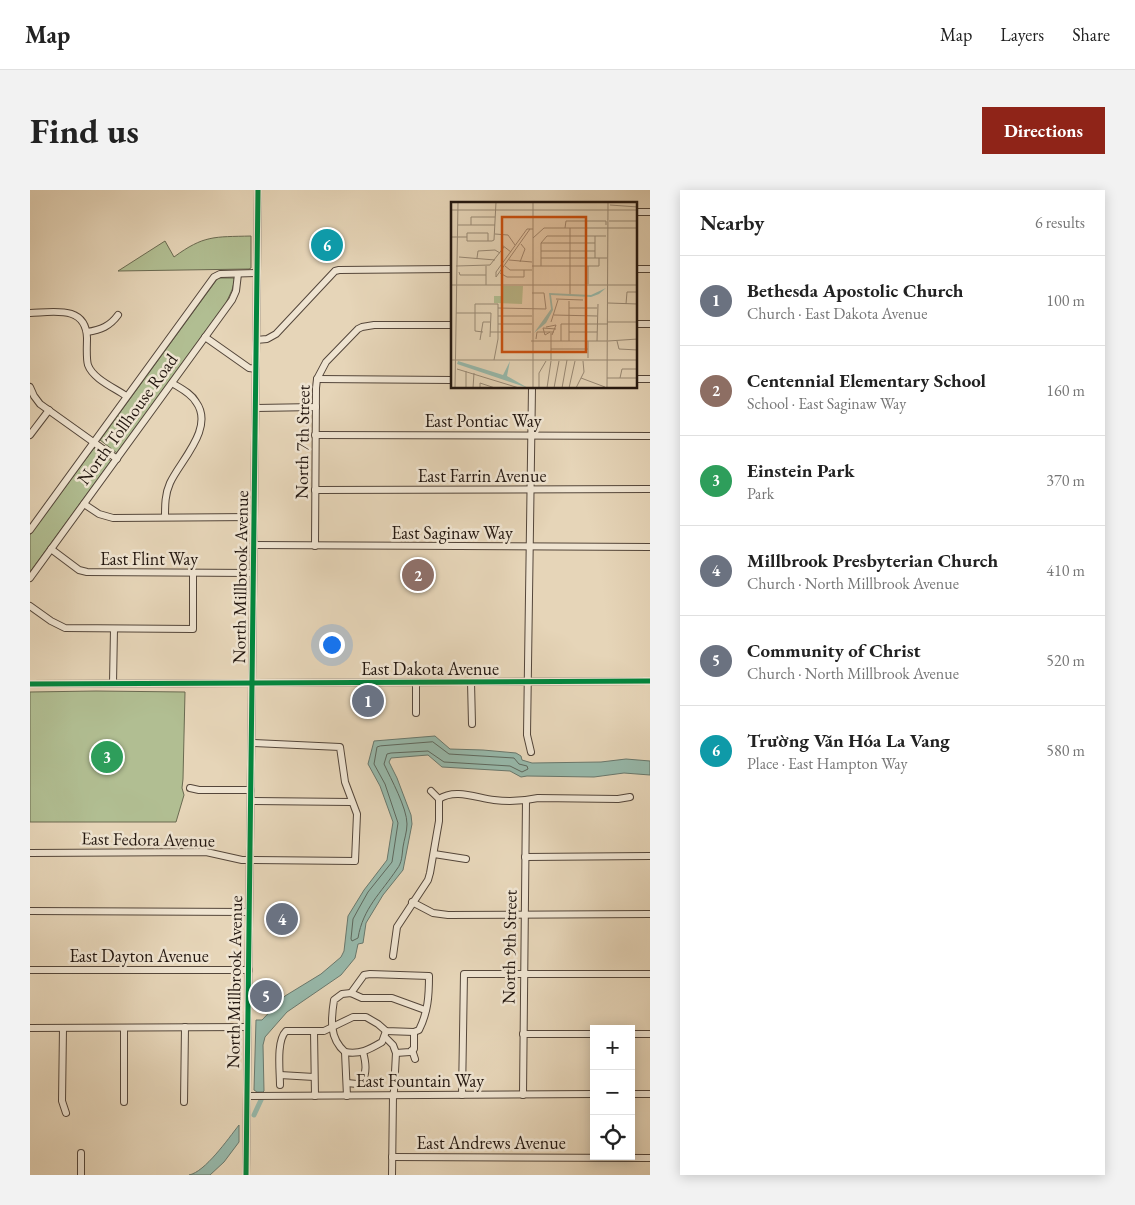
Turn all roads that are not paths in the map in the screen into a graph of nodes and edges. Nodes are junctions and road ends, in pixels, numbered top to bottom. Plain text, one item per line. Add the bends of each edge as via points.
1 (258, 190) edge
2 (451, 269) edge
3 (257, 273) junction
4 (238, 274) junction
5 (30, 313) edge
6 (118, 315) dead end
7 (451, 325) edge
8 (87, 332) junction
9 (205, 337) junction
10 (256, 340) junction
11 (256, 369) junction
12 (317, 379) junction
13 (451, 380) edge
14 (172, 382) junction
15 (30, 388) edge
16 (532, 389) edge
17 (126, 396) junction
18 (316, 407) junction
19 (256, 408) junction
20 (49, 410) junction
21 (30, 435) edge
22 (315, 435) junction
23 (532, 435) junction
24 (650, 436) edge
25 (94, 442) junction
26 (117, 458) junction
27 (650, 489) edge
28 (315, 490) junction
29 (531, 490) junction
30 (84, 504) junction
31 (165, 517) junction
32 (254, 517) junction
33 (30, 530) edge
34 (254, 545) junction
35 (315, 546) junction
36 (530, 547) junction
37 (650, 547) edge
38 (51, 549) junction
39 (193, 573) junction
40 (253, 573) junction
41 (30, 578) edge
42 (30, 606) edge
43 (114, 629) junction
44 (528, 681) junction
45 (650, 681) edge
46 (416, 682) junction
47 (471, 682) junction
48 (113, 683) junction
49 (253, 683) junction
50 (30, 684) edge
51 (416, 713) dead end
52 (472, 724) dead end
53 (252, 743) junction
54 (531, 752) dead end
55 (190, 788) dead end
56 (251, 790) junction
57 (431, 790) dead end
58 (630, 797) dead end
59 (439, 799) junction
60 (526, 800) junction
61 (251, 801) junction
62 (351, 802) junction
63 (30, 853) edge
64 (434, 854) junction
65 (650, 856) edge
66 (525, 857) junction
67 (466, 859) dead end
68 (250, 860) junction
69 (412, 902) junction
70 (30, 911) edge
71 (249, 912) junction
72 (650, 914) edge
73 (525, 915) junction
74 (393, 956) dead end
75 (30, 970) edge
76 (249, 970) junction
77 (524, 974) junction
78 (650, 974) edge
79 (352, 993) junction
80 (425, 1010) junction
81 (185, 1027) junction
82 (248, 1027) junction
83 (30, 1028) edge
84 (63, 1028) junction
85 (124, 1028) junction
86 (331, 1028) junction
87 (314, 1031) junction
88 (414, 1032) junction
89 (385, 1034) junction
90 (523, 1034) junction
91 (590, 1034) edge
92 (635, 1034) edge
93 (650, 1034) edge
94 (412, 1050) junction
95 (345, 1052) junction
96 (363, 1052) junction
97 (396, 1053) junction
98 (415, 1059) dead end
99 (280, 1076) junction
100 (314, 1076) junction
101 (348, 1083) junction
102 (280, 1085) dead end
103 (590, 1094) edge
104 (635, 1094) edge
105 (650, 1094) edge
106 (462, 1095) junction
107 (523, 1095) junction
108 (247, 1096) junction
109 (315, 1096) junction
110 (348, 1096) junction
111 (393, 1096) junction
112 (124, 1102) dead end
113 (184, 1102) dead end
114 (66, 1113) dead end
115 (81, 1153) dead end
116 (392, 1157) junction
117 (650, 1158) edge
118 (81, 1175) edge
119 (246, 1175) edge
120 (392, 1175) edge

1 - 3 street, North Millbrook Avenue
2 - 10 street via 334,271 276,334
3 - 4 street, North Tollhouse Road
3 - 10 street, North Millbrook Avenue
4 - 9 street, North Tollhouse Road via 232,300
4 - 17 street, North Tollhouse Road via 214,276
5 - 8 street via 70,313 84,322
6 - 8 street via 109,325
7 - 12 street, North 7th Street via 362,327 326,362
8 - 17 street via 88,364 95,375
9 - 11 street via 249,368
9 - 14 street, North Tollhouse Road
10 - 11 street, North Millbrook Avenue
11 - 19 street, North Millbrook Avenue
12 - 13 street
12 - 18 street, North 7th Street
14 - 26 street, North Tollhouse Road
14 - 31 street via 193,397 200,412 198,435 191,455 169,484
15 - 20 street via 40,404
16 - 23 street
17 - 25 street, North Tollhouse Road
18 - 19 street
18 - 22 street, North 7th Street
19 - 32 street, North Millbrook Avenue
20 - 21 street
20 - 25 street
22 - 23 street, East Pontiac Way
22 - 28 street, North 7th Street
23 - 24 street, East Pontiac Way
23 - 29 street
25 - 26 street
25 - 33 street, North Tollhouse Road
26 - 30 street, North Tollhouse Road
27 - 29 street, East Farrin Avenue
28 - 29 street, East Farrin Avenue
28 - 35 street, North 7th Street
29 - 36 street
30 - 31 street via 113,518
30 - 38 street, North Tollhouse Road
31 - 32 street
32 - 34 street, North Millbrook Avenue
34 - 35 street, East Saginaw Way
34 - 40 street, North Millbrook Avenue
35 - 36 street, East Saginaw Way
36 - 37 street, East Saginaw Way
36 - 44 street
38 - 39 street, East Flint Way via 79,570 87,572
38 - 41 street, North Tollhouse Road
39 - 40 street, East Flint Way
39 - 43 street via 193,629
40 - 49 street, North Millbrook Avenue
42 - 43 street via 65,628
43 - 48 street
44 - 45 street, East Dakota Avenue
44 - 47 street, East Dakota Avenue
44 - 54 street via 527,735
46 - 47 street, East Dakota Avenue
46 - 49 street, East Dakota Avenue
46 - 51 street
47 - 52 street
48 - 49 street, East Dakota Avenue
48 - 50 street, East Dakota Avenue
49 - 53 street, North Millbrook Avenue
53 - 56 street, North Millbrook Avenue
53 - 62 street via 340,747 344,782
55 - 56 street
56 - 61 street, North Millbrook Avenue
57 - 59 street
58 - 60 street
59 - 60 street via 454,795
59 - 64 street
60 - 66 street, North 9th Street
61 - 62 street
61 - 68 street, North Millbrook Avenue
62 - 68 street, East Fedora Avenue via 356,814 355,861
63 - 68 street, East Fedora Avenue via 206,852
64 - 67 street
64 - 69 street via 428,880
65 - 66 street
66 - 73 street, North 9th Street
68 - 71 street, North Millbrook Avenue
69 - 73 street via 440,914
69 - 74 street via 397,927
70 - 71 street
71 - 76 street, North Millbrook Avenue
72 - 73 street
73 - 77 street, North 9th Street
75 - 76 street, East Dayton Avenue
76 - 82 street, North Millbrook Avenue
77 - 78 street
77 - 90 street, North 9th Street
77 - 106 street via 464,974
79 - 80 street via 362,998 392,998
79 - 80 street via 364,975 429,976 428,1006
79 - 86 street via 342,994 334,1000
80 - 88 street via 419,1030
81 - 82 street
81 - 85 street
81 - 113 street
82 - 108 street, North Millbrook Avenue
83 - 84 street
84 - 85 street
84 - 114 street via 62,1101
85 - 112 street
86 - 87 street
86 - 89 street via 353,1017 366,1017 378,1024
86 - 95 street via 339,1047
87 - 99 street via 286,1031 282,1035
87 - 100 street
88 - 89 street
88 - 94 street
89 - 96 street via 382,1042
89 - 97 street
90 - 91 street
90 - 107 street, North 9th Street
92 - 93 street
94 - 97 street
94 - 98 street
95 - 96 street
95 - 101 street
96 - 101 street via 364,1078 357,1084
97 - 111 street
99 - 100 street
99 - 102 street
100 - 109 street
101 - 110 street
103 - 107 street, East Fountain Way
104 - 105 street
106 - 107 street, East Fountain Way
106 - 111 street, East Fountain Way
108 - 109 street, East Fountain Way
108 - 119 street, North Millbrook Avenue
109 - 110 street, East Fountain Way
110 - 111 street, East Fountain Way
111 - 116 street
115 - 118 street
116 - 117 street, East Andrews Avenue
116 - 120 street

